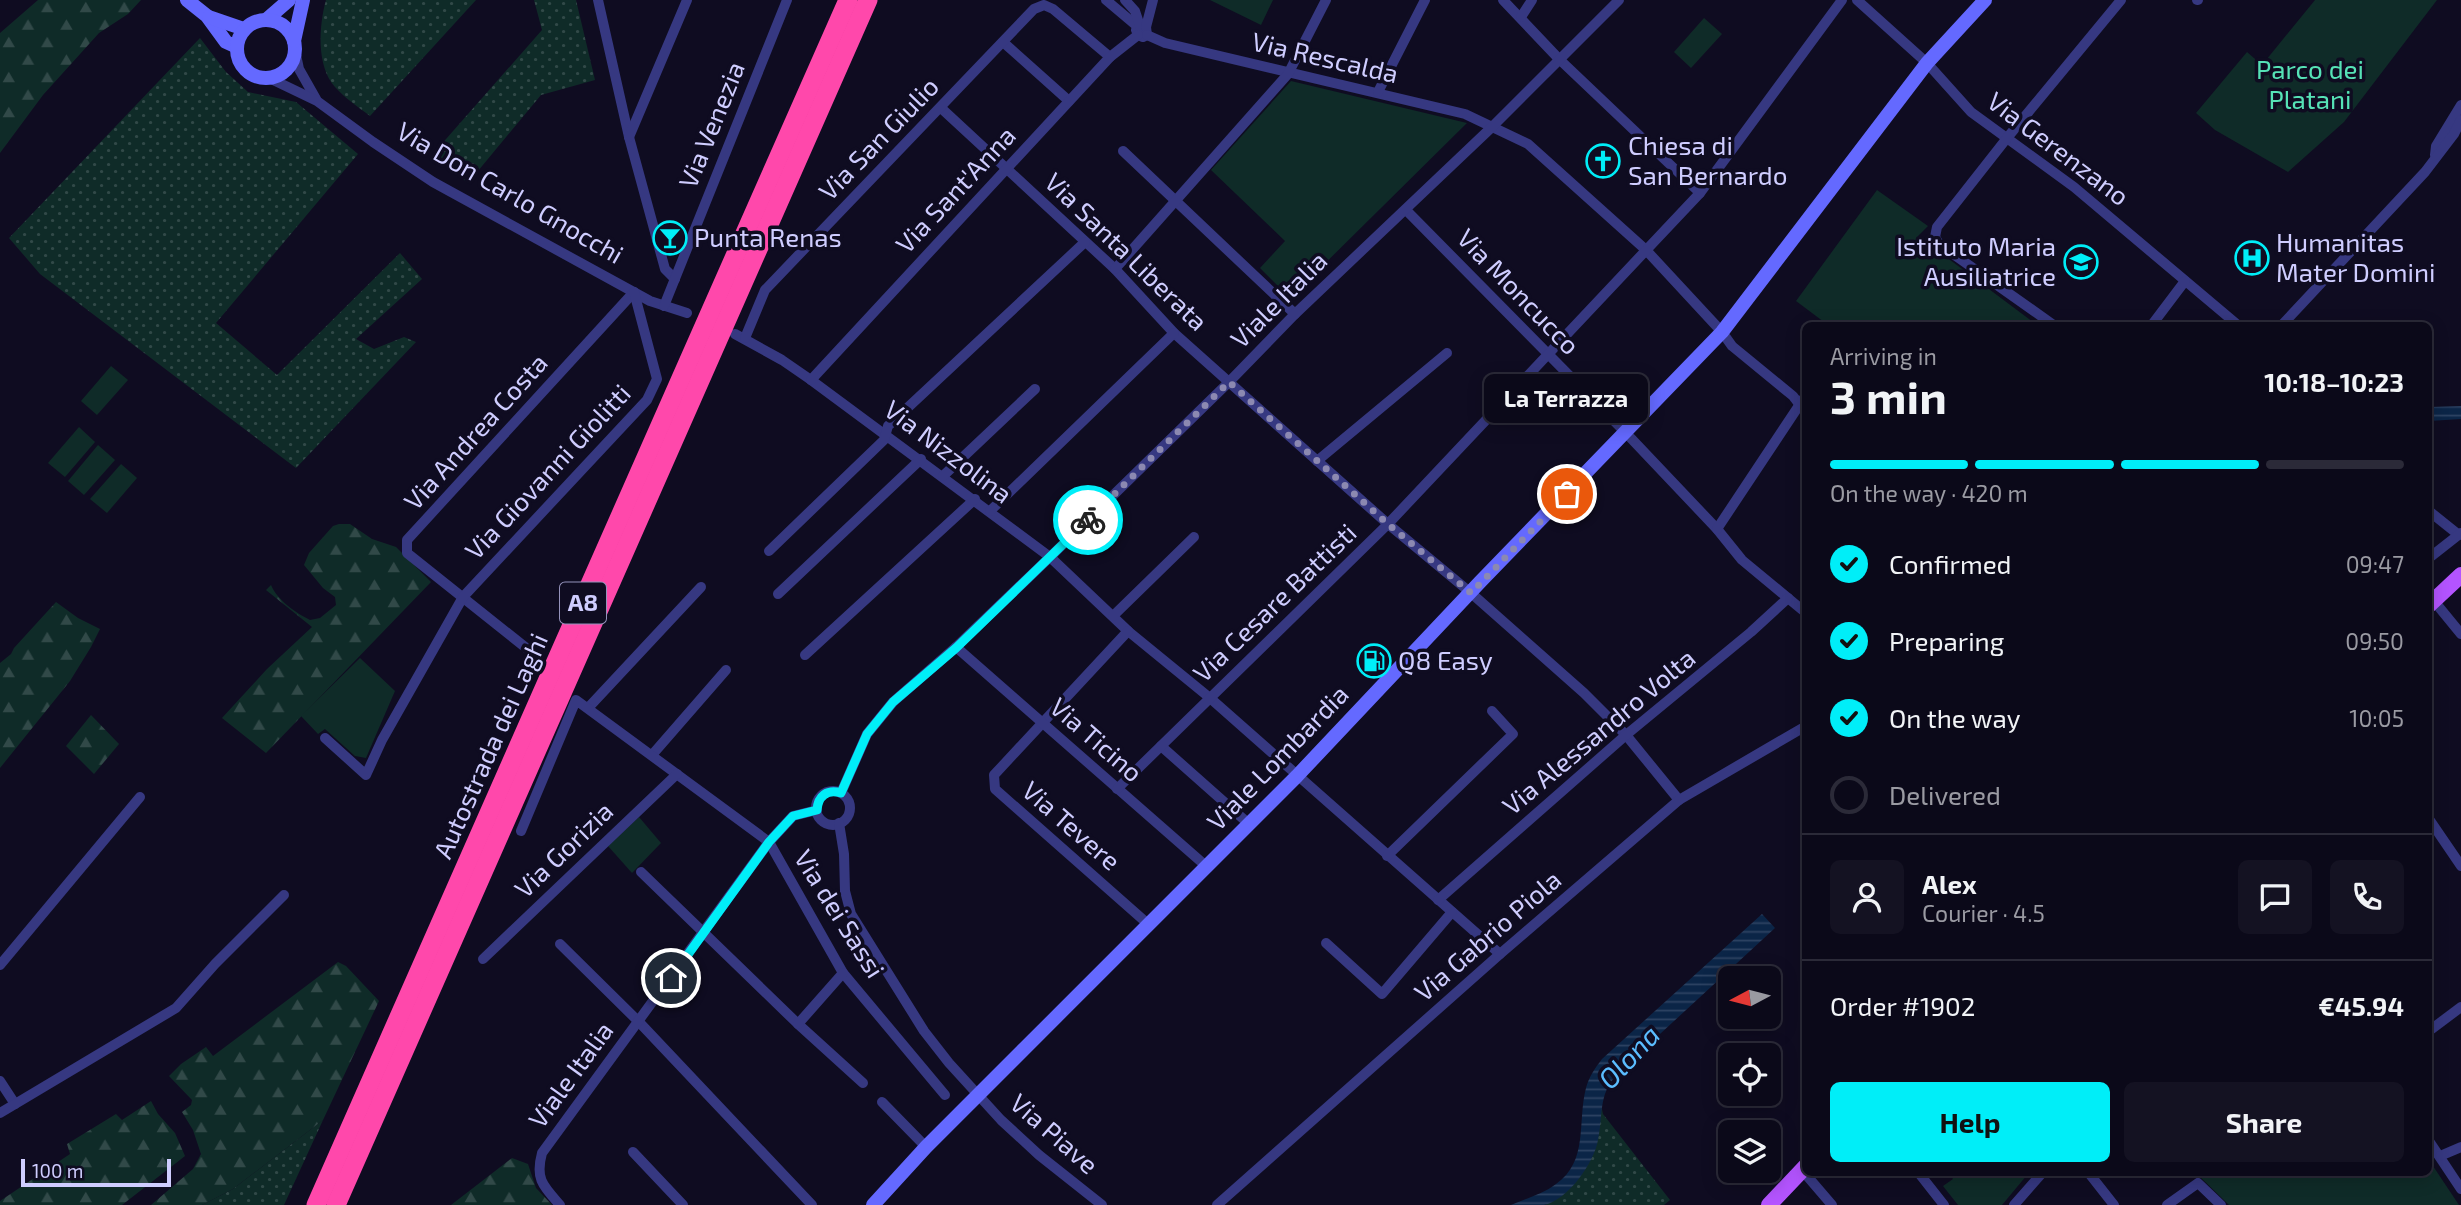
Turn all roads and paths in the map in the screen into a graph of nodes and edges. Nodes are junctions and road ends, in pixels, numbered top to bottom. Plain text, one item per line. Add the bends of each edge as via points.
1 (187, 0) edge
2 (289, 0) edge
3 (303, 0) edge
4 (598, 0) edge
5 (687, 0) edge
6 (787, 0) edge
7 (848, 0) edge
8 (868, 0) edge
9 (1106, 0) edge
10 (1125, 0) edge
11 (1326, 0) edge
12 (1425, 0) edge
13 (1503, 0) edge
14 (1532, 0) edge
15 (1619, 0) edge
16 (1842, 0) edge
17 (1857, 0) edge
18 (1985, 0) edge
19 (2121, 0) edge
20 (1153, 1) edge
21 (207, 16) junction
22 (1521, 17) junction
23 (265, 20) junction
24 (244, 29) junction
25 (1142, 30) junction
26 (1003, 42) junction
27 (294, 45) junction
28 (237, 47) junction
29 (1110, 57) junction
30 (1559, 59) junction
31 (1927, 63) junction
32 (1288, 74) junction
33 (267, 77) junction
34 (1378, 92) junction
35 (317, 101) junction
36 (1069, 101) junction
37 (2461, 105) edge
38 (941, 108) junction
39 (2461, 120) edge
40 (1493, 126) junction
41 (2457, 131) edge
42 (629, 136) junction
43 (2007, 138) junction
44 (1123, 151) dead end
45 (2434, 161) junction
46 (1007, 168) junction
47 (1699, 193) junction
48 (1175, 201) junction
49 (1406, 209) junction
50 (1085, 242) junction
51 (1646, 250) junction
52 (1115, 269) junction
53 (675, 279) junction
54 (2185, 281) junction
55 (634, 292) junction
56 (664, 306) junction
57 (687, 313) dead end
58 (1295, 314) junction
59 (2049, 322) edge
60 (2154, 322) edge
61 (2234, 322) edge
62 (2285, 322) edge
63 (1174, 332) junction
64 (1722, 332) junction
65 (740, 336) joint
66 (1447, 353) dead end
67 (1548, 356) junction
68 (811, 380) junction
69 (1229, 382) junction
70 (1035, 389) dead end
71 (1802, 409) edge
72 (1626, 433) junction
73 (887, 434) junction
74 (920, 459) junction
75 (1317, 461) junction
76 (943, 476) junction
77 (975, 499) junction
78 (990, 511) junction
79 (2432, 513) edge
80 (1388, 524) junction
81 (1717, 529) junction
82 (2460, 534) edge
83 (1194, 537) dead end
84 (769, 551) dead end
85 (2432, 556) edge
86 (1050, 557) junction
87 (2461, 575) edge
88 (701, 587) dead end
89 (1471, 593) junction
90 (778, 594) dead end
91 (463, 597) junction
92 (1788, 598) junction
93 (2432, 603) edge
94 (1802, 610) edge
95 (1113, 616) junction
96 (1128, 631) junction
97 (2461, 634) edge
98 (956, 648) junction
99 (535, 655) dead end
100 (805, 655) dead end
101 (726, 670) dead end
102 (1210, 698) junction
103 (588, 708) junction
104 (1492, 711) dead end
105 (1043, 725) junction
106 (1802, 728) edge
107 (1626, 735) junction
108 (325, 738) dead end
109 (1161, 746) junction
110 (652, 755) junction
111 (677, 774) junction
112 (1297, 776) junction
113 (1117, 789) junction
114 (841, 793) junction
115 (140, 797) dead end
116 (1679, 800) junction
117 (817, 810) junction
118 (839, 823) junction
119 (1249, 824) junction
120 (2432, 824) edge
121 (521, 831) dead end
122 (769, 842) junction
123 (1387, 856) junction
124 (1206, 866) junction
125 (2461, 866) edge
126 (640, 872) dead end
127 (284, 895) dead end
128 (1438, 900) junction
129 (1452, 912) junction
130 (1148, 925) junction
131 (704, 934) junction
132 (1326, 943) dead end
133 (560, 944) dead end
134 (1500, 954) junction
135 (483, 959) dead end
136 (0, 965) edge
137 (843, 973) junction
138 (2461, 1007) edge
139 (639, 1022) junction
140 (798, 1024) junction
141 (2432, 1029) edge
142 (0, 1081) edge
143 (863, 1083) dead end
144 (945, 1095) dead end
145 (978, 1095) junction
146 (882, 1101) dead end
147 (15, 1104) junction
148 (0, 1113) edge
149 (2432, 1145) edge
150 (926, 1147) junction
151 (2461, 1147) edge
152 (633, 1152) dead end
153 (2440, 1156) junction
154 (1802, 1170) edge
155 (1810, 1176) edge
156 (1921, 1176) edge
157 (2039, 1176) edge
158 (2091, 1176) edge
159 (2461, 1189) edge
160 (316, 1205) edge
161 (336, 1205) edge
162 (560, 1205) edge
163 (684, 1205) edge
164 (812, 1205) edge
165 (873, 1205) edge
166 (1102, 1205) edge
167 (1217, 1205) edge
168 (1769, 1205) edge
169 (1832, 1205) edge
170 (1944, 1205) edge
171 (2014, 1205) edge
172 (2114, 1205) edge
173 (2168, 1205) edge
174 (2221, 1205) edge

1 - 21 street, Via Don Carlo Gnocchi
2 - 23 street
3 - 27 street
4 - 42 street
5 - 42 street
6 - 53 street, Via Venezia
7 - 160 highway, Autostrada dei Laghi / A8
8 - 161 highway, Autostrada dei Laghi / A8
9 - 25 street, Via Rescalda
10 - 25 street
11 - 32 street
12 - 34 street
13 - 22 street
14 - 22 street
15 - 30 street, Viale Italia
16 - 47 street, Via Cesare Battisti
17 - 31 street, Via Gerenzano
18 - 31 street, Viale Lombardia
19 - 43 street
20 - 25 street
21 - 24 street, Via Don Carlo Gnocchi
21 - 28 street, Via Don Carlo Gnocchi via 226,42
22 - 30 street
23 - 24 street
23 - 27 street via 284,26
24 - 28 street
25 - 29 street, Via Sant'Anna
25 - 32 street, Via Rescalda via 1165,43
26 - 29 street, Via San Giulio via 1034,9 1044,5
26 - 36 street
26 - 38 street, Via San Giulio
27 - 33 street via 290,65 278,76
27 - 35 street, Via Don Carlo Gnocchi via 304,81
28 - 33 street, Via Don Carlo Gnocchi via 242,65
29 - 36 street, Via Sant'Anna
30 - 40 street, Viale Italia
30 - 47 street
31 - 43 street, Via Gerenzano via 1970,112
31 - 64 street, Viale Lombardia
32 - 34 street, Via Rescalda
32 - 48 street
33 - 35 street, Via Don Carlo Gnocchi
34 - 40 street, Via Rescalda via 1465,114
35 - 55 street, Via Don Carlo Gnocchi via 433,182
36 - 46 street, Via Sant'Anna
37 - 45 street via 2436,146
38 - 46 street, Via Santa Liberata
38 - 65 street, Via San Giulio via 765,290
39 - 41 street
40 - 49 street, Viale Italia
40 - 51 street, Via Rescalda via 1528,144
41 - 45 street
42 - 53 street via 665,268
43 - 54 street, Via Gerenzano via 2074,187
43 - 59 street via 1937,226 1935,237
44 - 48 street
45 - 62 street
46 - 50 street, Via Santa Liberata
46 - 68 street, Via Sant'Anna
47 - 51 street, Via Cesare Battisti
48 - 52 street
48 - 58 street
49 - 58 street, Viale Italia
49 - 67 street, Via Moncucco
50 - 52 street, Via Santa Liberata
50 - 73 street via 888,426
51 - 64 street, Via Rescalda
51 - 67 street, Via Cesare Battisti
52 - 63 street, Via Santa Liberata
53 - 56 street, Via Venezia
54 - 60 street
54 - 61 street, Via Gerenzano
55 - 56 street, Via Don Carlo Gnocchi
55 - 91 street, Via Giovanni Giolitti via 657,379 653,390
55 - 91 street, Via Andrea Costa via 407,540 407,553
56 - 57 street, Via Don Carlo Gnocchi
58 - 69 street, Viale Italia
63 - 69 street, Via Santa Liberata
63 - 78 street
64 - 71 street, Via Rescalda
64 - 72 street, Viale Lombardia
65 - 68 street, Via Nizzolina
66 - 75 street
67 - 72 street, Via Moncucco
67 - 80 street, Via Cesare Battisti
68 - 73 street, Via Nizzolina
69 - 75 street, Via Santa Liberata
69 - 86 street, Viale Italia
70 - 76 street
71 - 81 street
72 - 81 street, Via Moncucco
72 - 89 street, Viale Lombardia
73 - 74 street, Via Nizzolina
73 - 84 street
74 - 76 street, Via Nizzolina
74 - 90 street
75 - 80 street, Via Santa Liberata
76 - 77 street, Via Nizzolina
77 - 78 street, Via Nizzolina
77 - 100 street
78 - 86 street, Via Nizzolina
79 - 82 street
80 - 89 street, Via Santa Liberata
80 - 102 street, Via Cesare Battisti
81 - 92 street, Via Moncucco via 1742,561
82 - 85 street
83 - 95 street
86 - 95 street, Via Nizzolina
86 - 98 street, Viale Italia
87 - 93 main road
88 - 103 street
89 - 107 street, Via Santa Liberata
89 - 112 street, Viale Lombardia
91 - 99 street, Via Giovanni Giolitti
91 - 108 street, Via Giovanni Giolitti via 366,775
92 - 94 street, Via Moncucco
92 - 107 street, Via Alessandro Volta
93 - 97 street
95 - 96 street, Via Nizzolina
96 - 102 street, Via Nizzolina
96 - 105 street
98 - 105 street, Via Ticino
98 - 114 street, Viale Italia via 893,702 867,734
101 - 110 street
102 - 109 street, Via Cesare Battisti
102 - 112 street, Via Nizzolina
103 - 110 street, Via dei Sassi
103 - 121 street, Via dei Sassi via 576,700
104 - 123 street via 1513,734
105 - 113 street, Via Ticino
105 - 130 street, Via Tevere via 994,775 996,789
106 - 116 street, Via Gabrio Piola
107 - 116 street, Via Santa Liberata
107 - 128 street, Via Alessandro Volta
109 - 113 street, Via Cesare Battisti
109 - 119 street
110 - 111 street, Via dei Sassi
111 - 122 street, Via dei Sassi
111 - 135 street, Via Gorizia
112 - 119 street, Viale Lombardia
112 - 123 street, Via Nizzolina
113 - 124 street, Via Ticino
114 - 117 street, Viale Italia via 820,797
114 - 118 street, Viale Italia via 850,806 847,818
115 - 136 street
116 - 134 street, Via Gabrio Piola
117 - 118 street via 823,821
117 - 122 street, Viale Italia via 793,816
118 - 145 street, Via Piave via 851,914 924,1031
119 - 124 street, Viale Lombardia
120 - 125 street
122 - 131 street, Viale Italia
122 - 137 street, Via dei Sassi
123 - 128 street, Via Nizzolina
124 - 130 street, Viale Lombardia
126 - 131 street
127 - 147 street via 176,1008
128 - 129 street, Via Nizzolina
129 - 132 street via 1382,994
129 - 134 street, Via Nizzolina
130 - 145 street, Viale Lombardia
131 - 139 street, Viale Italia
131 - 140 street
133 - 139 street
134 - 167 street, Via Gabrio Piola
137 - 140 street
137 - 144 street, Via dei Sassi
138 - 141 street
139 - 162 street, Viale Italia via 542,1153 538,1168 542,1185
139 - 164 street
140 - 143 street
142 - 147 street
145 - 150 street, Viale Lombardia
145 - 166 street, Via Piave via 1039,1155
146 - 150 street
147 - 148 street
149 - 153 street
150 - 165 street, Viale Lombardia
151 - 153 street
152 - 163 street
153 - 159 street
154 - 168 main road
155 - 169 street
156 - 170 street
157 - 171 street
158 - 172 street
173 - 174 street via 2198,1183

